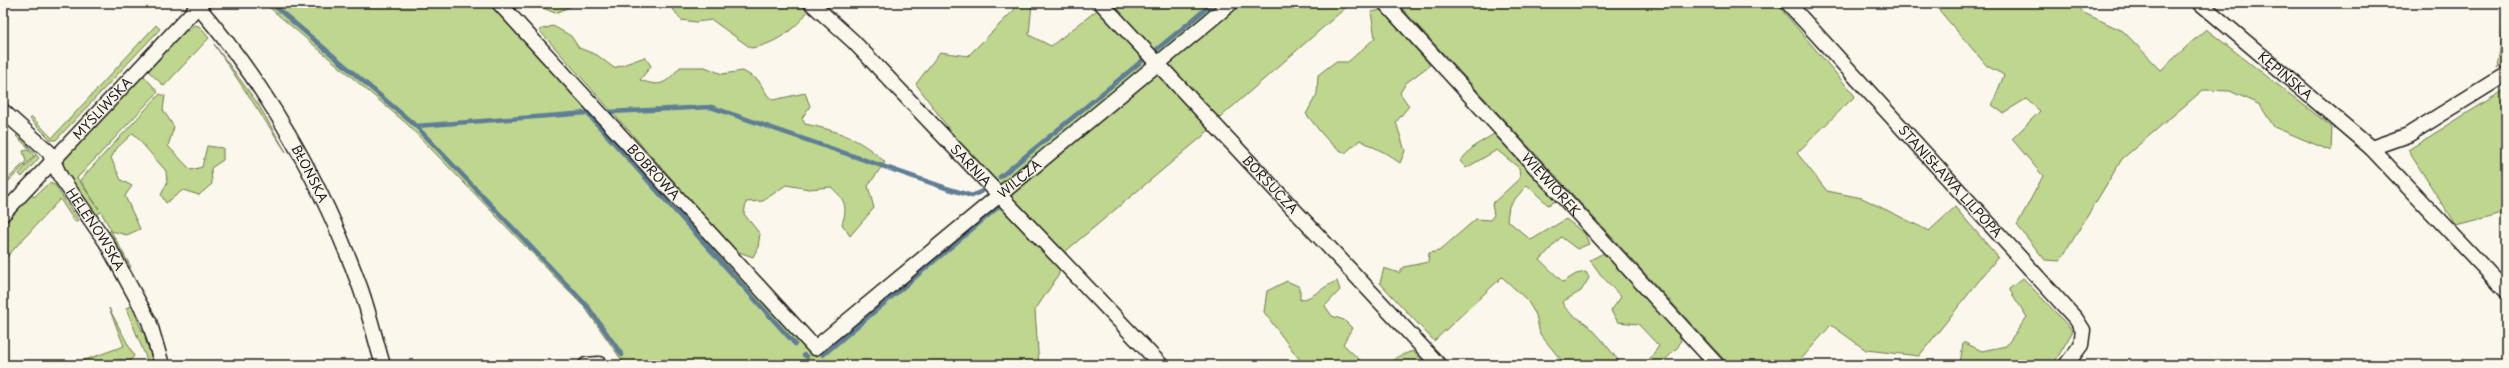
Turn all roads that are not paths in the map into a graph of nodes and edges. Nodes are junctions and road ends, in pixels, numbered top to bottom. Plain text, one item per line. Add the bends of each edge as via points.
1 (498, 3) edge
2 (811, 3) edge
3 (1101, 3) edge
4 (1231, 3) edge
5 (1385, 3) edge
6 (1788, 3) edge
7 (2200, 3) edge
8 (198, 4) edge
9 (1158, 63) junction
10 (2506, 74) edge
11 (3, 111) edge
12 (2371, 148) junction
13 (53, 161) junction
14 (999, 195) junction
15 (3, 214) edge
16 (2506, 291) edge
17 (808, 341) joint
18 (162, 365) edge
19 (383, 365) edge
20 (1161, 365) edge
21 (1439, 365) edge
22 (1718, 365) edge
23 (2066, 365) edge

1 - 17 street, BOBROWA
2 - 14 street, SARNIA via 853,41
3 - 9 street, BORSUCZA
4 - 9 street, WILCZA
5 - 22 street, WIEWIÓREK
6 - 23 street, STANISŁAWA LILPOPA via 2076,319 2083,330 2081,345
7 - 12 street, KĘPIŃSKA
8 - 13 street, MYŚLIWSKA
8 - 19 street, BŁOŃSKA via 250,72 293,139 330,211 361,288
9 - 14 street, WILCZA
9 - 21 street, BORSUCZA
10 - 12 street via 2408,135
11 - 13 street, HELENOWSKA via 48,151
12 - 16 street, KĘPIŃSKA
13 - 15 street, MYŚLIWSKA
13 - 18 street, HELENOWSKA via 60,176 106,242 127,280 153,332
14 - 17 street, WILCZA via 815,348
14 - 20 street, SARNIA

